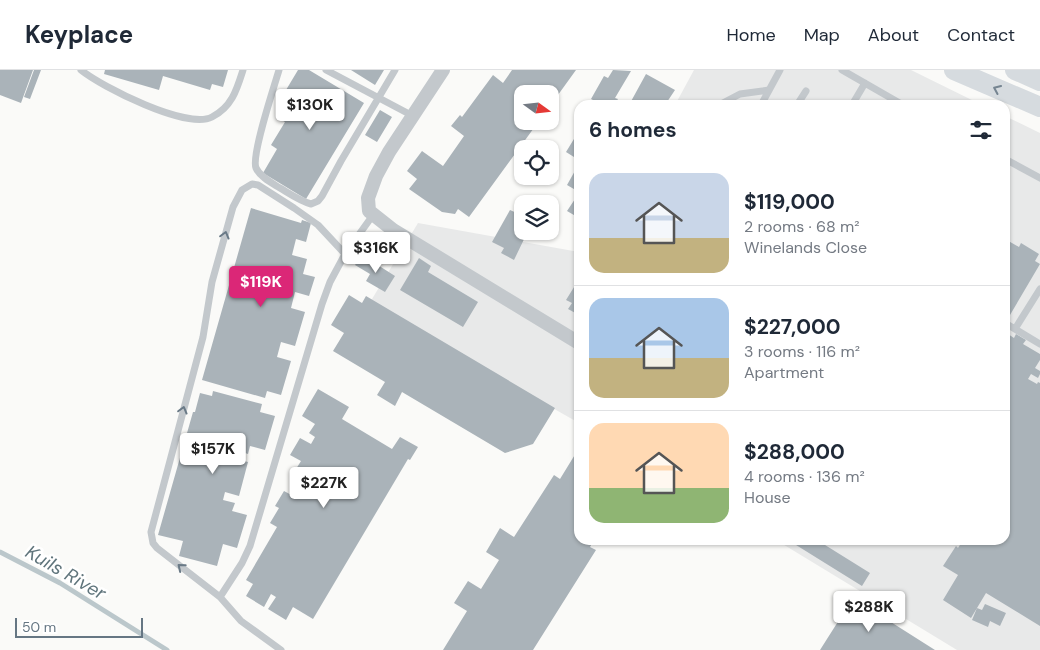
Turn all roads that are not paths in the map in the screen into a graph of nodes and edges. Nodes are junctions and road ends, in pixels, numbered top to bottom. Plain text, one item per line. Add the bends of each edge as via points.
1 (81, 70) edge
2 (243, 70) edge
3 (279, 70) edge
4 (326, 70) edge
5 (395, 70) edge
6 (444, 70) edge
7 (780, 70) edge
8 (842, 70) edge
9 (954, 70) edge
10 (1015, 70) edge
11 (1040, 81) edge
12 (865, 82) junction
13 (769, 90) junction
14 (806, 91) dead end
15 (378, 99) junction
16 (729, 100) edge
17 (764, 100) edge
18 (800, 100) edge
19 (855, 100) edge
20 (895, 100) edge
21 (1040, 107) edge
22 (413, 116) junction
23 (1010, 162) edge
24 (1040, 178) edge
25 (373, 215) junction
26 (345, 254) junction
27 (1040, 290) edge
28 (1010, 326) edge
29 (1015, 329) junction
30 (574, 340) edge
31 (1040, 344) edge
32 (220, 597) junction
33 (281, 650) edge

1 - 2 lane via 92,79 137,101 168,113 200,120 211,118 231,102
3 - 15 lane via 255,162 260,174 304,202 315,203 322,196
4 - 15 lane
5 - 15 lane
6 - 22 street
7 - 13 lane
8 - 12 lane
21 -> 9 main road
10 - 11 main road
12 - 19 lane
12 - 20 lane
13 - 16 lane via 740,94
13 - 17 lane
14 - 18 lane
15 - 22 lane
22 - 25 street via 389,152 370,191 368,205
23 - 24 lane
25 - 26 lane
25 - 30 street
26 - 32 lane via 322,304 248,551
32 -> 26 lane via 157,548 151,532 203,337 212,282 233,207 247,186 258,186 318,225
27 - 29 lane
28 - 29 lane
29 - 31 lane
32 - 33 lane via 241,621

